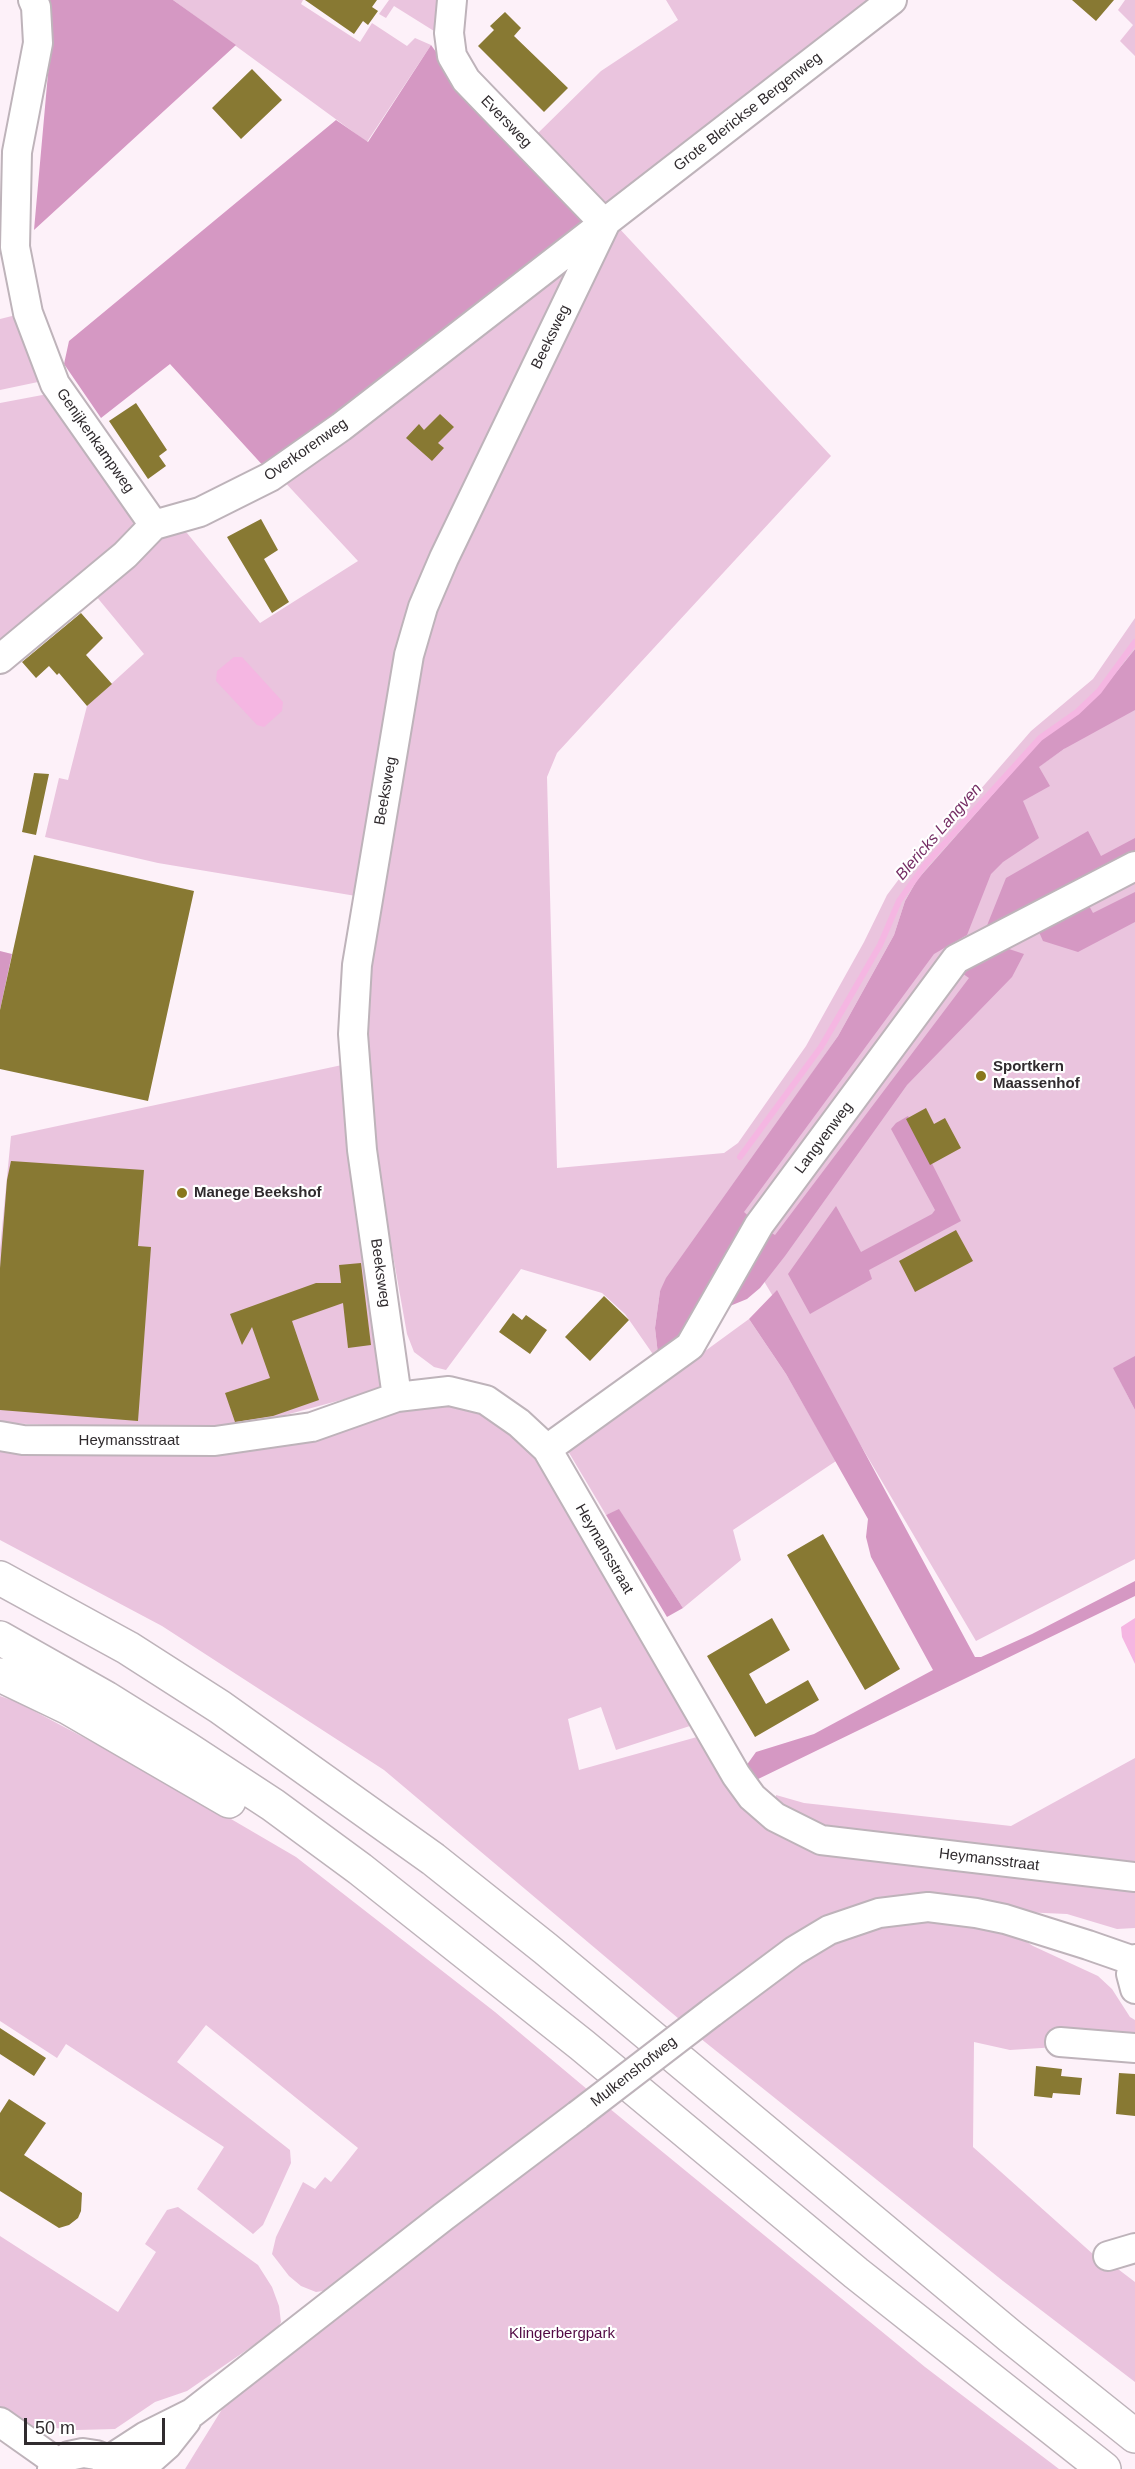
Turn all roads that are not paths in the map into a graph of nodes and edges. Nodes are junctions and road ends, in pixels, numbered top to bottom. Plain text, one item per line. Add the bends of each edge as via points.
1 (33, 0) edge
2 (452, 0) edge
3 (892, 0) edge
4 (605, 224) junction
5 (154, 525) junction
6 (0, 659) edge
7 (1135, 866) edge
8 (397, 1397) junction
9 (0, 1436) edge
10 (547, 1449) junction
11 (0, 1578) edge
12 (0, 1638) edge
13 (0, 1675) edge
14 (360, 1869) junction
15 (1135, 1878) edge
16 (1135, 1970) edge
17 (1060, 2042) dead end
18 (1135, 2048) edge
19 (1135, 2248) edge
20 (1108, 2256) dead end
21 (192, 2413) junction
22 (0, 2422) edge
23 (1135, 2436) edge
24 (0, 2441) edge
25 (113, 2465) edge
26 (50, 2467) edge
27 (140, 2469) edge
28 (1104, 2469) edge

1 - 5 street, Genijkenkampweg via 38,43 17,152 15,247 28,313 55,384
2 - 4 street, Eversweg via 452,56 466,80
3 - 4 street, Grote Blerickse Bergenweg
4 - 5 street, Overkorenweg via 342,427 270,477 200,512
4 - 8 street, Beeksweg via 444,558 423,607 409,655 357,964 353,1034 362,1150
5 - 6 street via 125,555
7 - 10 street, Langvenweg via 956,959 759,1225 690,1346
8 - 9 street, Heymansstraat via 312,1427 215,1441 23,1440
8 - 10 street, Heymansstraat via 449,1391 486,1400
10 - 15 street, Heymansstraat via 736,1775 752,1797 775,1817 821,1840
11 - 23 highway via 128,1648 220,1707 433,1859 1000,2329
12 - 14 highway via 186,1748
13 - 14 highway via 67,1707 288,1837
14 - 28 highway via 582,2045 856,2273
16 - 21 street, Mulkenshofweg, bridge via 1088,1944 976,1913 918,1908 879,1913 830,1930 794,1951 711,2013
17 - 18 street
19 - 20 street
21 - 25 street, Mulkenshofweg via 146,2436
21 - 27 street, Mulkenshofweg via 167,2445
22 - 26 street
24 - 26 street
25 - 26 street via 83,2453

